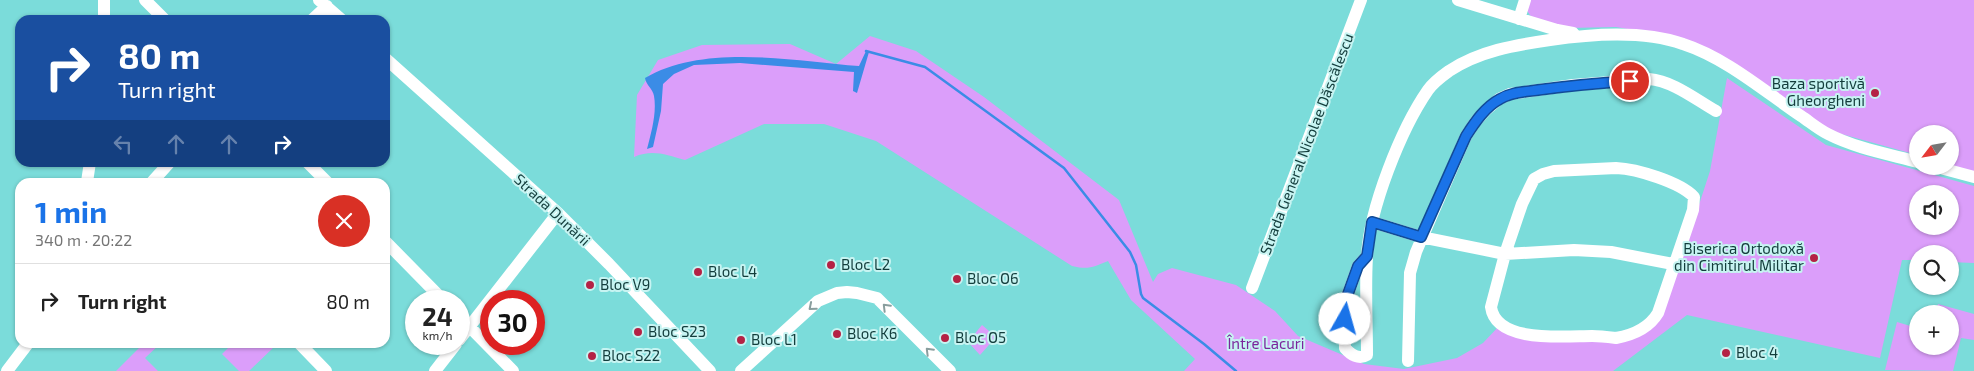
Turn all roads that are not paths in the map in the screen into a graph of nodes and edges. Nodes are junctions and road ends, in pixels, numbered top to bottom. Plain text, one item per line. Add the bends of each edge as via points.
1 (104, 0) edge
2 (145, 0) edge
3 (1361, 0) edge
4 (1458, 0) edge
5 (1525, 0) edge
6 (323, 3) edge
7 (104, 15) edge
8 (160, 15) edge
9 (315, 15) edge
10 (336, 15) edge
11 (1519, 19) junction
12 (1584, 35) junction
13 (390, 63) edge
14 (1716, 111) dead end
15 (1909, 160) edge
16 (166, 167) edge
17 (312, 167) edge
18 (1959, 173) edge
19 (1974, 177) edge
20 (156, 178) edge
21 (323, 178) edge
22 (558, 214) junction
23 (1372, 222) junction
24 (1421, 237) junction
25 (390, 246) edge
26 (1505, 254) junction
27 (1367, 256) junction
28 (1673, 264) junction
29 (1252, 288) dead end
30 (433, 290) edge
31 (470, 325) edge
32 (470, 327) edge
33 (24, 348) edge
34 (304, 348) edge
35 (447, 355) edge
36 (1408, 361) dead end
37 (7, 371) edge
38 (326, 371) edge
39 (435, 371) edge
40 (512, 371) edge
41 (710, 371) edge
42 (741, 371) edge
43 (950, 371) edge

1 - 7 street
2 - 8 street
3 - 29 street, Strada General Nicolae Dăscălescu
4 - 11 street
5 - 11 street
6 - 9 street
6 - 10 street
11 - 12 street
12 - 15 street via 1627,36 1684,44 1720,61 1827,134
12 - 23 street via 1480,54 1449,71 1429,88 1389,168
13 - 22 street, Strada Dunării
14 - 24 street via 1671,85 1649,79 1510,94 1486,110 1466,136
16 - 20 street
17 - 21 street
18 - 19 street
22 - 31 street
22 - 41 street, Strada Dunării
23 - 24 street
23 - 27 street
24 - 26 street
24 - 36 street via 1410,273
25 - 30 street
26 - 28 street via 1574,250 1611,252
26 - 28 street via 1492,314 1501,324 1524,334 1547,336 1616,338 1642,329 1653,322 1658,313
26 - 28 street via 1534,179 1554,171 1634,169 1687,189 1694,197 1694,210
27 - 27 street via 1368,355 1359,357 1346,348 1344,305 1358,266
32 - 40 street
33 - 37 street
34 - 38 street
35 - 39 street
43 -> 42 street via 877,298 847,292 818,302

